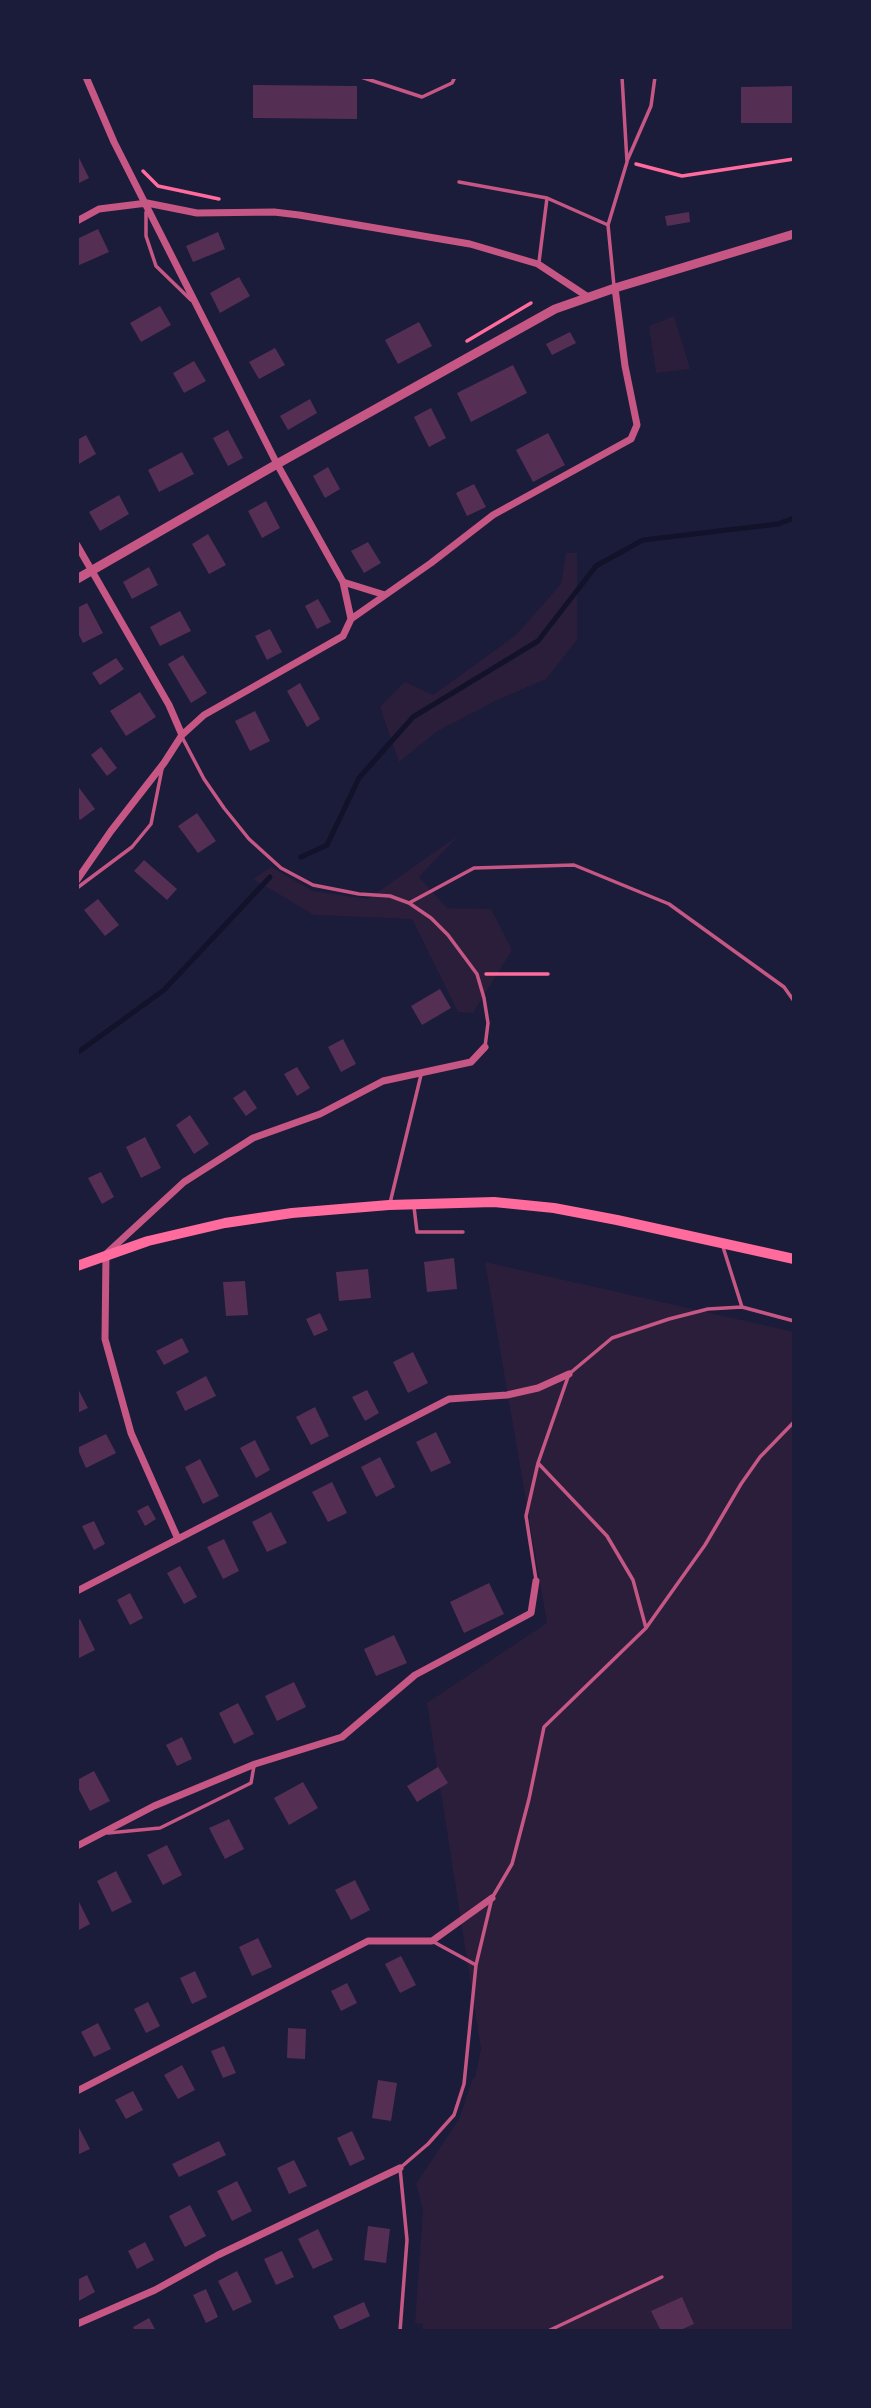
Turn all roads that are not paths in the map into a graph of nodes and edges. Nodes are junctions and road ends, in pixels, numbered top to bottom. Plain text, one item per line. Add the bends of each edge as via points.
1 (86, 77) edge
2 (361, 77) edge
3 (455, 77) edge
4 (622, 77) edge
5 (655, 77) edge
6 (627, 162) junction
7 (459, 182) dead end
8 (547, 198) junction
9 (147, 203) junction
10 (77, 221) edge
11 (608, 225) junction
12 (794, 234) edge
13 (538, 264) junction
14 (615, 288) junction
15 (587, 297) junction
16 (198, 306) junction
17 (277, 464) junction
18 (77, 545) edge
19 (92, 571) junction
20 (77, 579) edge
21 (343, 582) junction
22 (385, 595) junction
23 (351, 619) junction
24 (181, 735) junction
25 (163, 763) junction
26 (77, 880) edge
27 (77, 888) edge
28 (410, 904) junction
29 (794, 1001) edge
30 (485, 1047) joint
31 (422, 1073) junction
32 (413, 1204) junction
33 (389, 1205) junction
34 (463, 1232) dead end
35 (722, 1242) junction
36 (106, 1254) junction
37 (794, 1259) edge
38 (77, 1266) edge
39 (742, 1307) junction
40 (794, 1321) edge
41 (569, 1374) junction
42 (794, 1422) edge
43 (538, 1463) junction
44 (178, 1539) junction
45 (536, 1581) joint
46 (77, 1591) edge
47 (646, 1628) junction
48 (255, 1764) junction
49 (99, 1834) junction
50 (77, 1846) edge
51 (492, 1898) junction
52 (432, 1941) junction
53 (477, 1965) junction
54 (77, 2091) edge
55 (400, 2168) junction
56 (662, 2277) dead end
57 (77, 2324) edge
58 (400, 2331) edge
59 (548, 2331) edge

1 - 9 street
2 - 3 lane via 422,97 452,83
4 - 6 lane
5 - 6 lane via 651,106
6 - 11 lane
7 - 8 lane
8 - 11 lane
8 - 13 lane
9 - 10 street via 99,209
9 - 13 street via 197,213 299,215 470,244
9 - 16 street
9 - 16 lane via 146,236 156,266
11 - 14 lane
12 - 14 street
13 - 15 street
14 - 15 street
14 - 22 street via 637,425 631,439 493,515
15 - 17 street via 555,309
16 - 17 street
17 - 19 street
17 - 21 street
18 - 19 street
19 - 20 street
19 - 24 street via 169,705
21 - 22 street
21 - 23 street
22 - 23 street
23 - 24 street via 343,636 204,715
24 - 25 street
24 - 28 lane via 224,808 281,868 313,885 390,896
25 - 26 street
25 - 27 lane via 151,824 132,847
28 - 29 lane via 474,868 574,865 668,904 784,987
28 - 30 lane via 448,935 477,974 488,1023
30 - 31 street via 471,1062
31 - 33 lane
31 - 36 street via 383,1081 320,1114 253,1138 184,1182
32 - 33 main road
32 - 34 lane via 417,1232
32 - 35 main road via 494,1202 554,1208
33 - 36 main road via 225,1223
35 - 37 main road
35 - 39 lane
36 - 38 main road
36 - 44 street via 105,1339 131,1433
39 - 40 lane
39 - 41 lane via 708,1309 612,1338
41 - 43 lane
41 - 44 street via 507,1395 449,1399
42 - 47 lane via 741,1483 705,1545
43 - 45 lane via 526,1516
43 - 47 lane via 607,1536 633,1580
44 - 46 street
45 - 48 street via 531,1613 415,1675 342,1737
47 - 51 lane via 544,1727 512,1864
48 - 49 street
48 - 49 lane via 251,1783 160,1828
49 - 50 street
51 - 52 street
51 - 53 lane
52 - 53 lane
52 - 54 street via 368,1941
53 - 55 lane via 464,2084 454,2116
55 - 57 street
55 - 58 lane via 407,2240
56 - 59 lane

